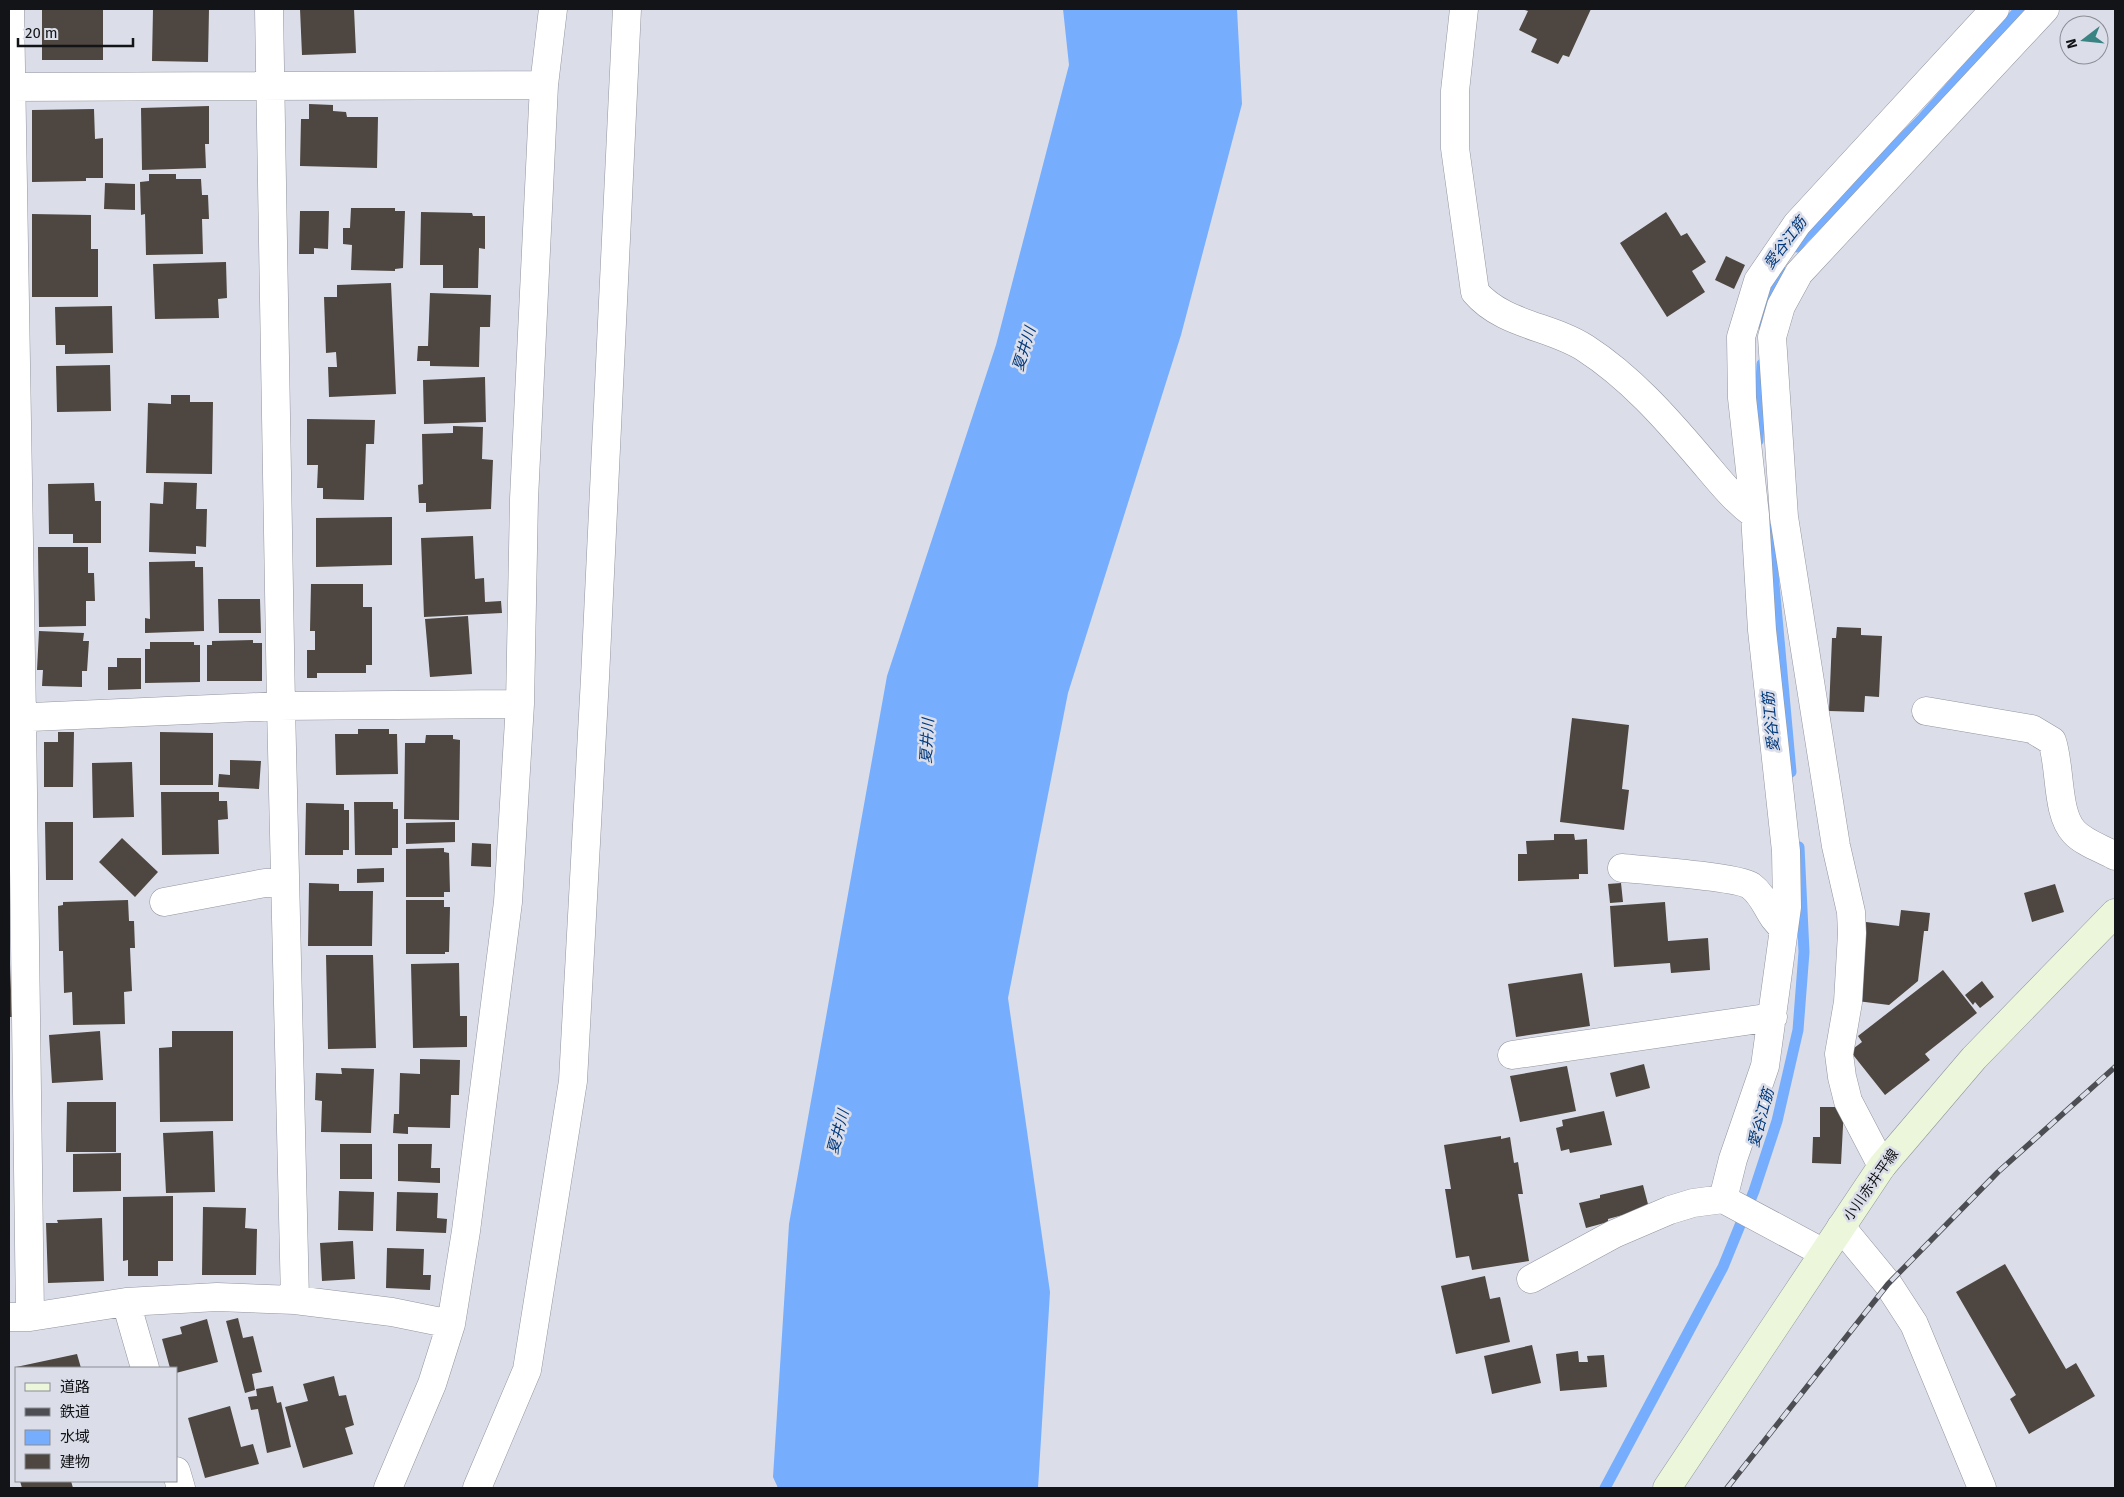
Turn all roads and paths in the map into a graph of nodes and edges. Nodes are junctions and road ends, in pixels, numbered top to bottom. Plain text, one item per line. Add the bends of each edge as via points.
1 (10, 9) edge
2 (269, 9) edge
3 (553, 9) edge
4 (627, 9) edge
5 (1464, 9) edge
6 (1995, 9) edge
7 (2045, 9) edge
8 (544, 85) junction
9 (270, 86) junction
10 (10, 87) edge
11 (1755, 515) junction
12 (520, 704) junction
13 (281, 706) junction
14 (1926, 711) dead end
15 (16, 718) edge
16 (2115, 856) edge
17 (1622, 868) dead end
18 (285, 883) junction
19 (164, 902) dead end
20 (2115, 913) edge
21 (1784, 928) junction
22 (1773, 1016) junction
23 (18, 1054) edge
24 (1512, 1055) dead end
25 (1882, 1166) junction
26 (1723, 1200) junction
27 (1841, 1227) junction
28 (1822, 1252) junction
29 (1531, 1279) dead end
30 (295, 1300) junction
31 (126, 1302) junction
32 (19, 1317) edge
33 (451, 1324) junction
34 (145, 1367) edge
35 (388, 1488) edge
36 (477, 1488) edge
37 (1667, 1488) edge
38 (1982, 1488) edge

1 - 10 street
2 - 9 street
3 - 8 street
4 - 36 street via 573,1081 527,1370
5 - 11 street via 1455,91 1455,148 1475,292 1516,320 1568,339 1612,368 1666,419 1734,500
6 - 11 street via 1797,224 1758,281 1742,337 1742,398
7 - 25 street via 1799,273 1781,306 1772,337 1784,517 1838,854 1851,912 1848,1002 1839,1054 1848,1101
8 - 9 street
8 - 12 street via 524,499
9 - 10 street
9 - 13 street
10 - 15 street
11 - 21 street via 1762,630 1786,851
12 - 13 street
12 - 33 street via 508,902
13 - 15 street
13 - 18 street
14 - 16 street via 2032,729 2052,742 2059,764 2061,800 2067,821 2074,832
15 - 23 street
17 - 21 street via 1746,883 1765,899 1775,922
18 - 19 street via 265,882
18 - 30 street
20 - 25 main road, 小川赤井平線 via 1974,1058
21 - 22 street
22 - 24 street
22 - 26 street via 1766,1066 1733,1159
23 - 32 street
25 - 27 main road, 小川赤井平線
26 - 28 street
26 - 29 street via 1693,1203 1670,1210 1606,1238
27 - 28 main road, 小川赤井平線
27 - 38 street via 1888,1284 1914,1324
28 - 37 main road, 小川赤井平線
30 - 31 street via 217,1296
30 - 33 street via 392,1312
31 - 32 street
31 - 34 street
33 - 35 street via 432,1384

